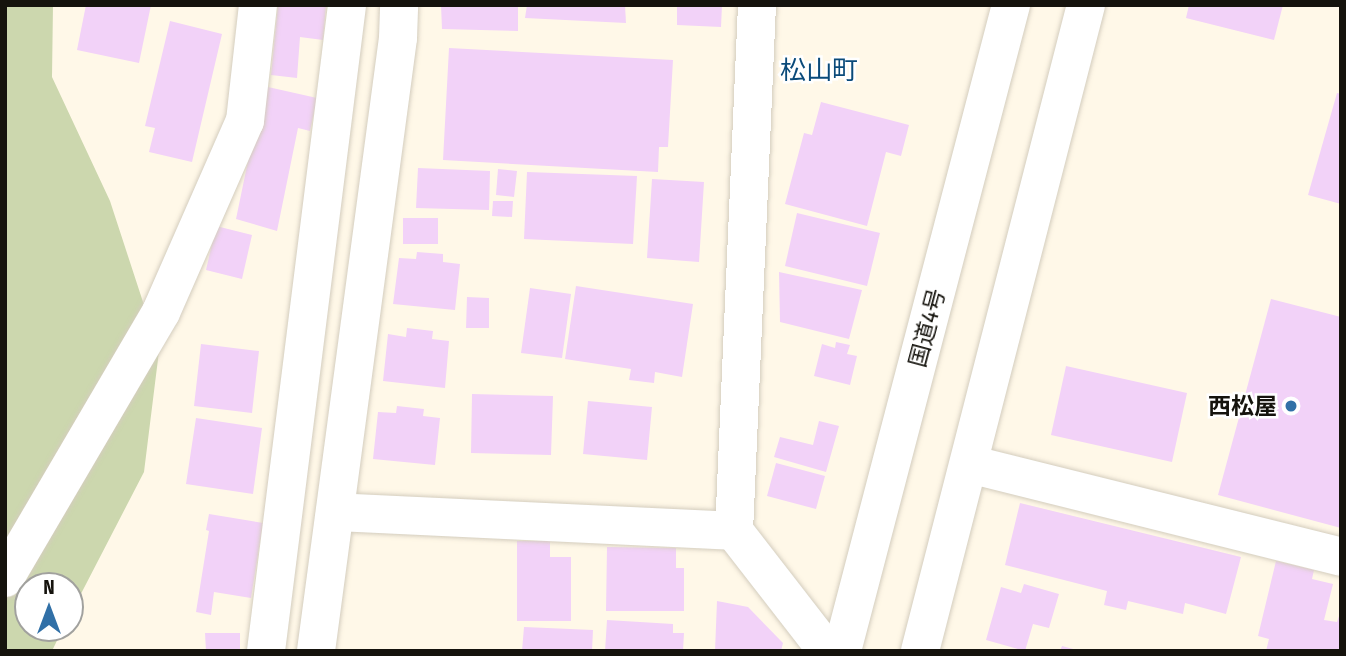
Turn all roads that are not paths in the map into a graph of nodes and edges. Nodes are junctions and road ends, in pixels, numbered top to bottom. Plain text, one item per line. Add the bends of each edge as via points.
1 (258, 5) edge
2 (346, 5) edge
3 (399, 5) edge
4 (757, 5) edge
5 (1012, 5) edge
6 (1086, 5) edge
7 (969, 464) junction
8 (335, 512) junction
9 (734, 531) junction
10 (1341, 556) edge
11 (5, 578) edge
12 (266, 651) edge
13 (316, 651) edge
14 (827, 651) edge
15 (842, 651) edge
16 (920, 651) edge

1 - 11 main road via 246,121 161,312
2 - 12 main road
3 - 8 main road
4 - 9 main road
5 - 15 main road, 国道4号
6 - 7 main road
7 - 10 main road
7 - 16 main road
8 - 9 main road
8 - 13 main road
9 - 14 main road

